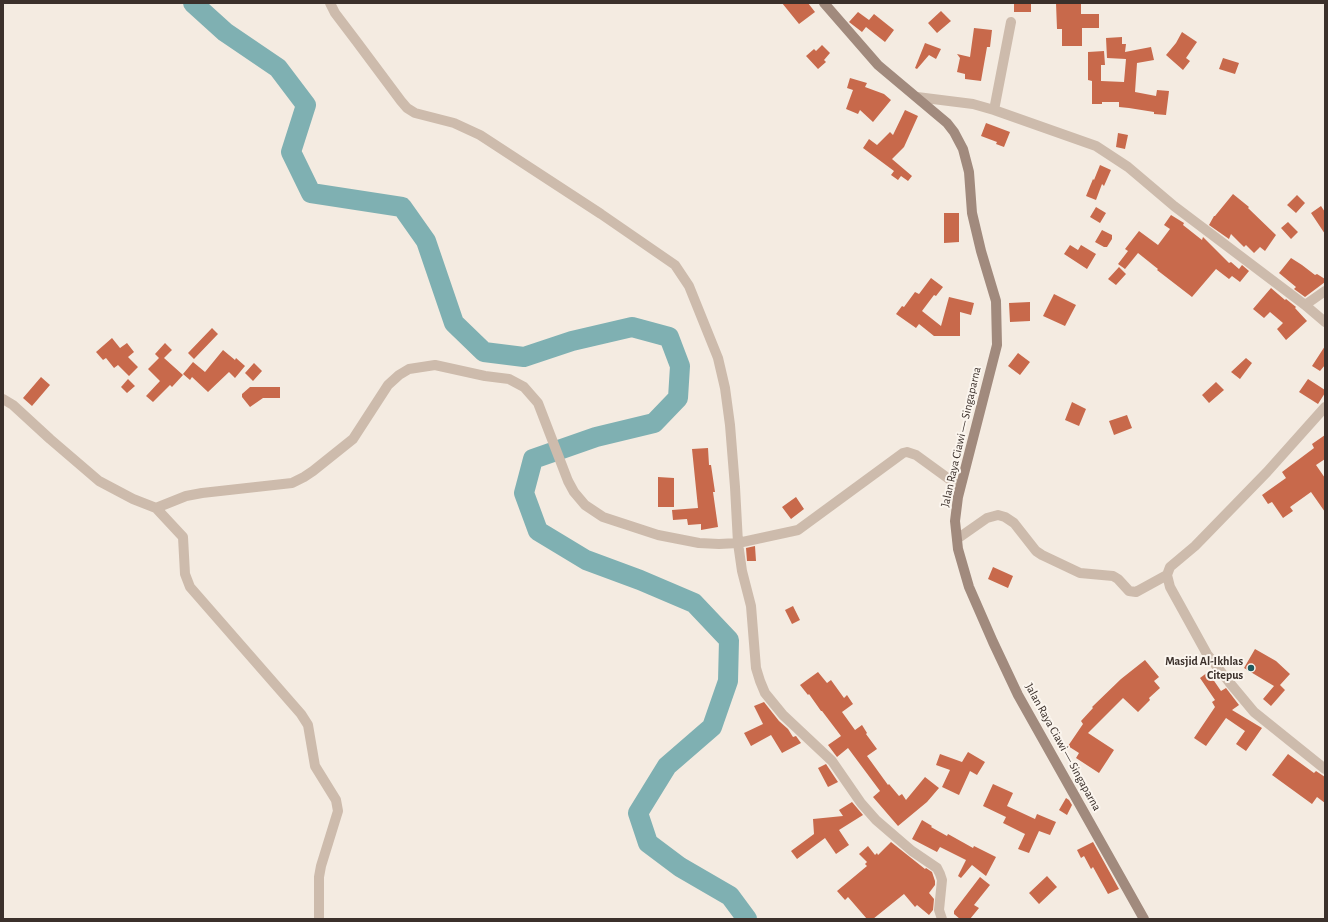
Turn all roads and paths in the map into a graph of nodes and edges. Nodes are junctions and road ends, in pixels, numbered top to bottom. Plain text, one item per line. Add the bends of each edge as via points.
1 (330, 3) edge
2 (824, 3) edge
3 (1011, 22) dead end
4 (917, 96) junction
5 (994, 110) junction
6 (1325, 291) edge
7 (1305, 305) junction
8 (1325, 322) edge
9 (3, 399) edge
10 (1325, 407) edge
11 (960, 487) junction
12 (156, 508) junction
13 (957, 539) junction
14 (738, 543) junction
15 (1167, 575) junction
16 (1325, 769) edge
17 (319, 919) edge
18 (942, 919) edge
19 (1144, 919) edge

1 - 14 street via 401,102 408,108 415,113 454,123 480,135 675,266 689,286 718,358 730,425
2 - 4 main road, Jalan Raya Ciawi — Singaparna via 878,65
3 - 5 street
4 - 5 street via 973,104
4 - 11 main road, Jalan Raya Ciawi — Singaparna via 947,123 963,148 968,162 972,213 996,301 997,345
5 - 7 street via 1096,146 1128,167 1174,206
6 - 7 street
7 - 8 street
9 - 12 street via 99,481
10 - 15 street via 1212,529 1170,567
11 - 13 main road, Jalan Raya Ciawi — Singaparna via 955,521
11 - 14 street via 916,455 903,453 798,530
12 - 14 street via 186,496 292,483 304,477 353,439 388,385 399,375 409,369 435,365 509,380 524,387 538,403 574,492 585,505 603,517 685,541
12 - 17 street via 183,537 185,574 190,587 308,725 316,766 336,800 338,811 319,877
13 - 15 street via 987,518 998,515 1014,523 1042,555 1080,573 1113,576 1129,591 1136,592
13 - 19 main road, Jalan Raya Ciawi — Singaparna via 970,587 1018,695
14 - 18 street via 751,606 756,668 765,693 783,715 832,761 876,820 936,868 942,880 939,910
15 - 16 street via 1170,587 1206,654 1254,712

